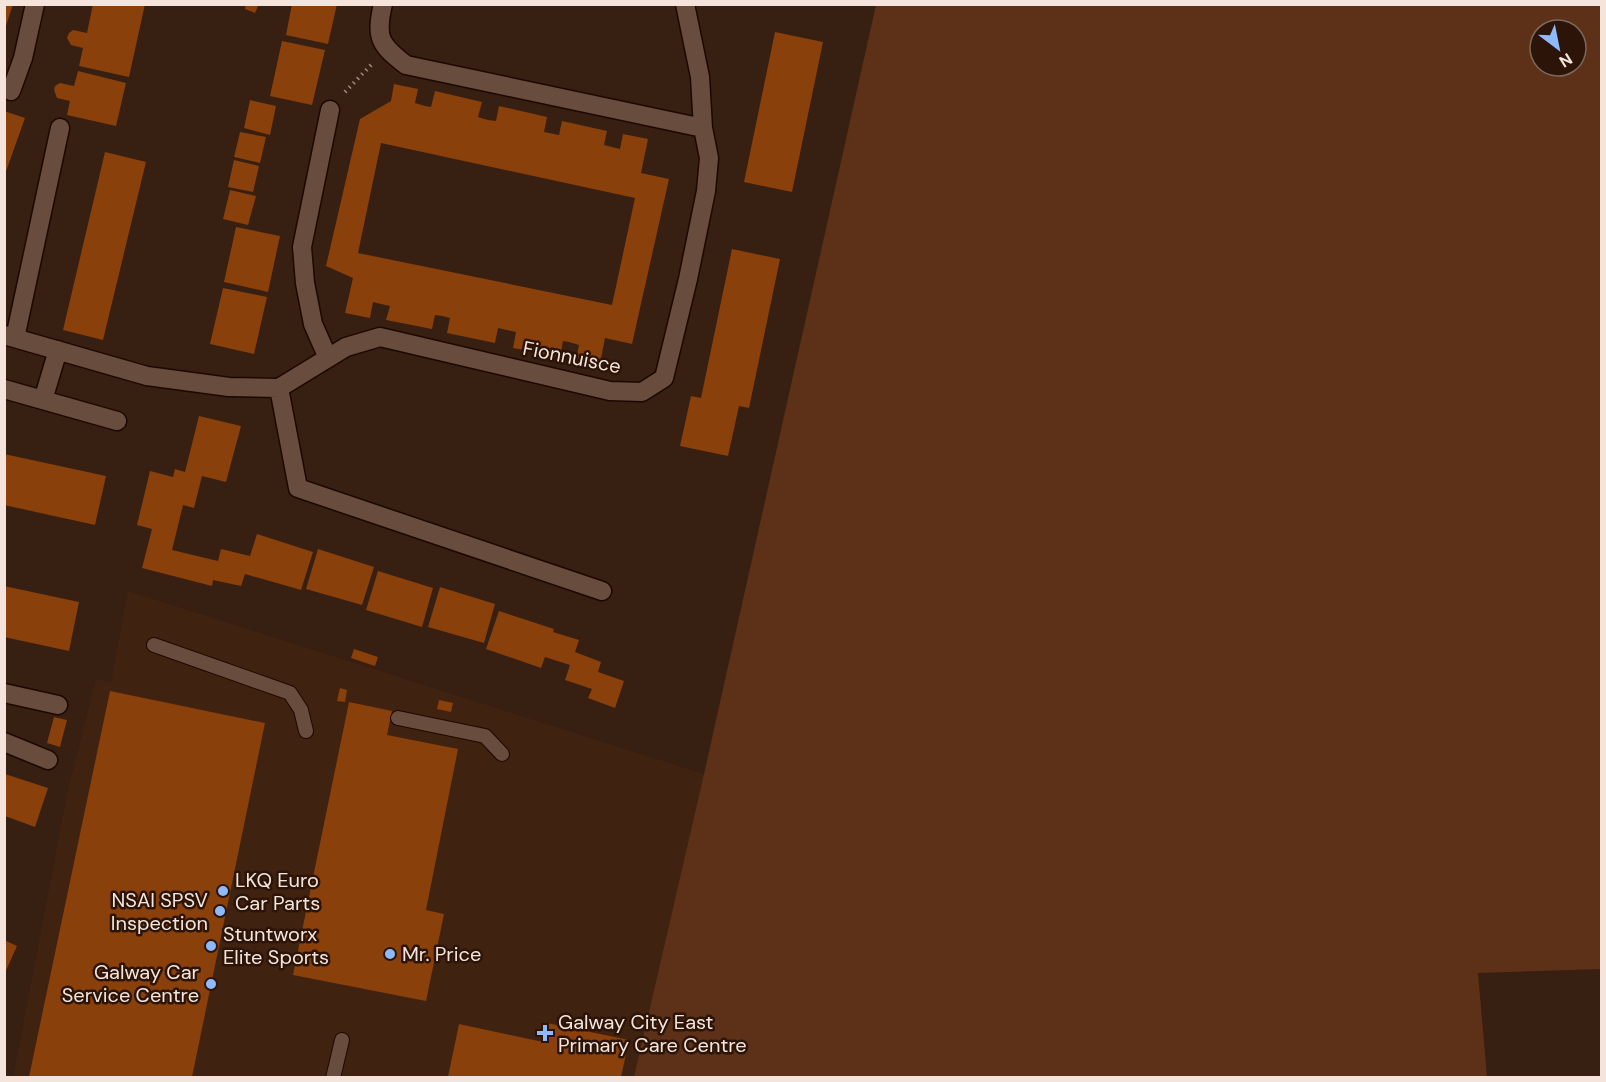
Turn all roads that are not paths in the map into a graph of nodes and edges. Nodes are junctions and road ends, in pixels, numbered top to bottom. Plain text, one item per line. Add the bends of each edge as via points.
1 (35, 4) edge
2 (383, 4) edge
3 (685, 4) edge
4 (11, 91) dead end
5 (330, 110) road end
6 (60, 128) dead end
7 (703, 128) junction
8 (10, 336) edge
9 (58, 350) junction
10 (328, 358) junction
11 (279, 388) junction
12 (4, 389) edge
13 (44, 400) junction
14 (117, 421) dead end
15 (602, 591) dead end
16 (154, 645) dead end
17 (4, 693) edge
18 (58, 705) dead end
19 (398, 718) dead end
20 (306, 731) dead end
21 (4, 742) edge
22 (502, 754) dead end
23 (48, 760) dead end
24 (342, 1040) dead end
25 (333, 1077) edge

1 - 4 street
2 - 7 street via 378,26 385,49 406,65
3 - 7 street, Fionnuisce via 700,77
5 - 10 street via 302,247 313,324
6 - 8 street
7 - 10 street, Fionnuisce via 709,158 706,191 688,279 663,378 642,392 610,391 380,338 346,347
8 - 9 street
9 - 11 street via 147,376 229,387
9 - 13 street
10 - 11 street, Fionnuisce
11 - 15 street via 298,488
12 - 13 street
13 - 14 street
16 - 20 lane via 290,693 301,710
17 - 18 street
19 - 22 lane via 485,736
21 - 23 street
24 - 25 lane

